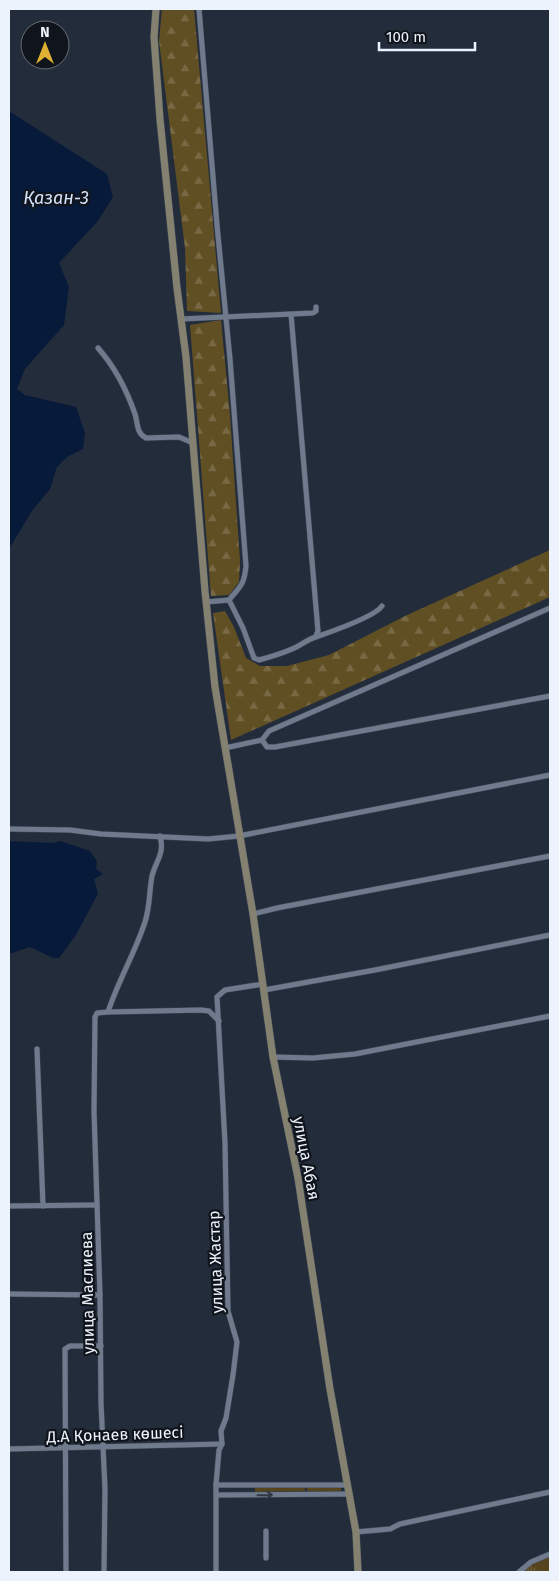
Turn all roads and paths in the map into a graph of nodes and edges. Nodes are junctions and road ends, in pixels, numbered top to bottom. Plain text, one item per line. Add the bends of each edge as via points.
1 (156, 9) edge
2 (199, 9) edge
3 (316, 307) dead end
4 (291, 314) junction
5 (226, 317) junction
6 (181, 319) junction
7 (98, 348) dead end
8 (194, 444) junction
9 (229, 600) junction
10 (206, 602) junction
11 (382, 606) dead end
12 (550, 608) edge
13 (316, 636) junction
14 (550, 696) edge
15 (262, 740) junction
16 (225, 748) junction
17 (550, 775) edge
18 (9, 829) edge
19 (160, 836) junction
20 (239, 836) junction
21 (550, 856) edge
22 (253, 914) junction
23 (550, 935) edge
24 (264, 987) junction
25 (108, 1012) junction
26 (550, 1016) edge
27 (219, 1021) junction
28 (37, 1049) dead end
29 (273, 1057) junction
30 (97, 1205) junction
31 (9, 1206) edge
32 (43, 1206) junction
33 (9, 1294) edge
34 (100, 1295) junction
35 (101, 1346) junction
36 (222, 1444) junction
37 (103, 1447) junction
38 (67, 1448) junction
39 (9, 1449) edge
40 (348, 1484) junction
41 (216, 1485) junction
42 (550, 1492) edge
43 (350, 1494) junction
44 (216, 1496) junction
45 (266, 1531) dead end
46 (356, 1532) junction
47 (550, 1554) edge
48 (266, 1558) dead end
49 (66, 1572) edge
50 (104, 1572) edge
51 (216, 1572) edge
52 (358, 1572) edge
53 (519, 1572) edge

1 - 6 main road, улица Абая via 154,37 160,119
2 - 5 street
3 - 4 street via 313,313
4 - 5 street
4 - 13 street
5 - 6 street
5 - 9 street via 246,566 245,580
6 - 8 main road, улица Абая
7 - 8 street via 123,386 142,436 179,437
8 - 10 main road, улица Абая
9 - 10 street
9 - 13 street via 254,658 259,660 290,650
10 - 16 main road, улица Абая
11 - 13 street via 370,615
12 - 15 street via 269,731
14 - 15 street via 275,747 267,746
15 - 16 street
16 - 20 main road, улица Абая
17 - 20 street
18 - 19 street
19 - 20 street via 208,839
19 - 25 street via 161,856 152,876 145,921
20 - 22 main road, улица Абая
21 - 22 street
22 - 24 main road, улица Абая
23 - 24 street via 376,970
24 - 27 street, улица Жастар via 220,993
24 - 29 main road, улица Абая
25 - 27 street via 201,1010 209,1011
25 - 30 street, улица Маслиева via 97,1013 94,1023
26 - 29 street via 355,1054
27 - 36 street, улица Жастар via 228,1311 237,1342 226,1418 221,1431
28 - 32 street
29 - 40 main road, улица Абая via 298,1178
30 - 32 street
30 - 34 street, улица Маслиева
31 - 32 street
33 - 34 street
34 - 35 street, улица Маслиева
35 - 37 street, улица Маслиева
35 - 38 street via 70,1346 65,1349
36 - 37 street, Д.А Қонаев көшесі
36 - 41 street, улица Жастар
37 - 38 street, Д.А Қонаев көшесі
37 - 50 street, улица Маслиева
38 - 39 street, Д.А Қонаев көшесі
38 - 49 street
40 - 41 street
40 - 43 main road, улица Абая
41 - 44 street, улица Жастар
42 - 46 street via 400,1524 390,1529
44 -> 43 street
43 - 46 main road, улица Абая
44 - 51 street, улица Жастар
45 - 48 street
46 - 52 main road, улица Абая
47 - 53 street via 531,1562

